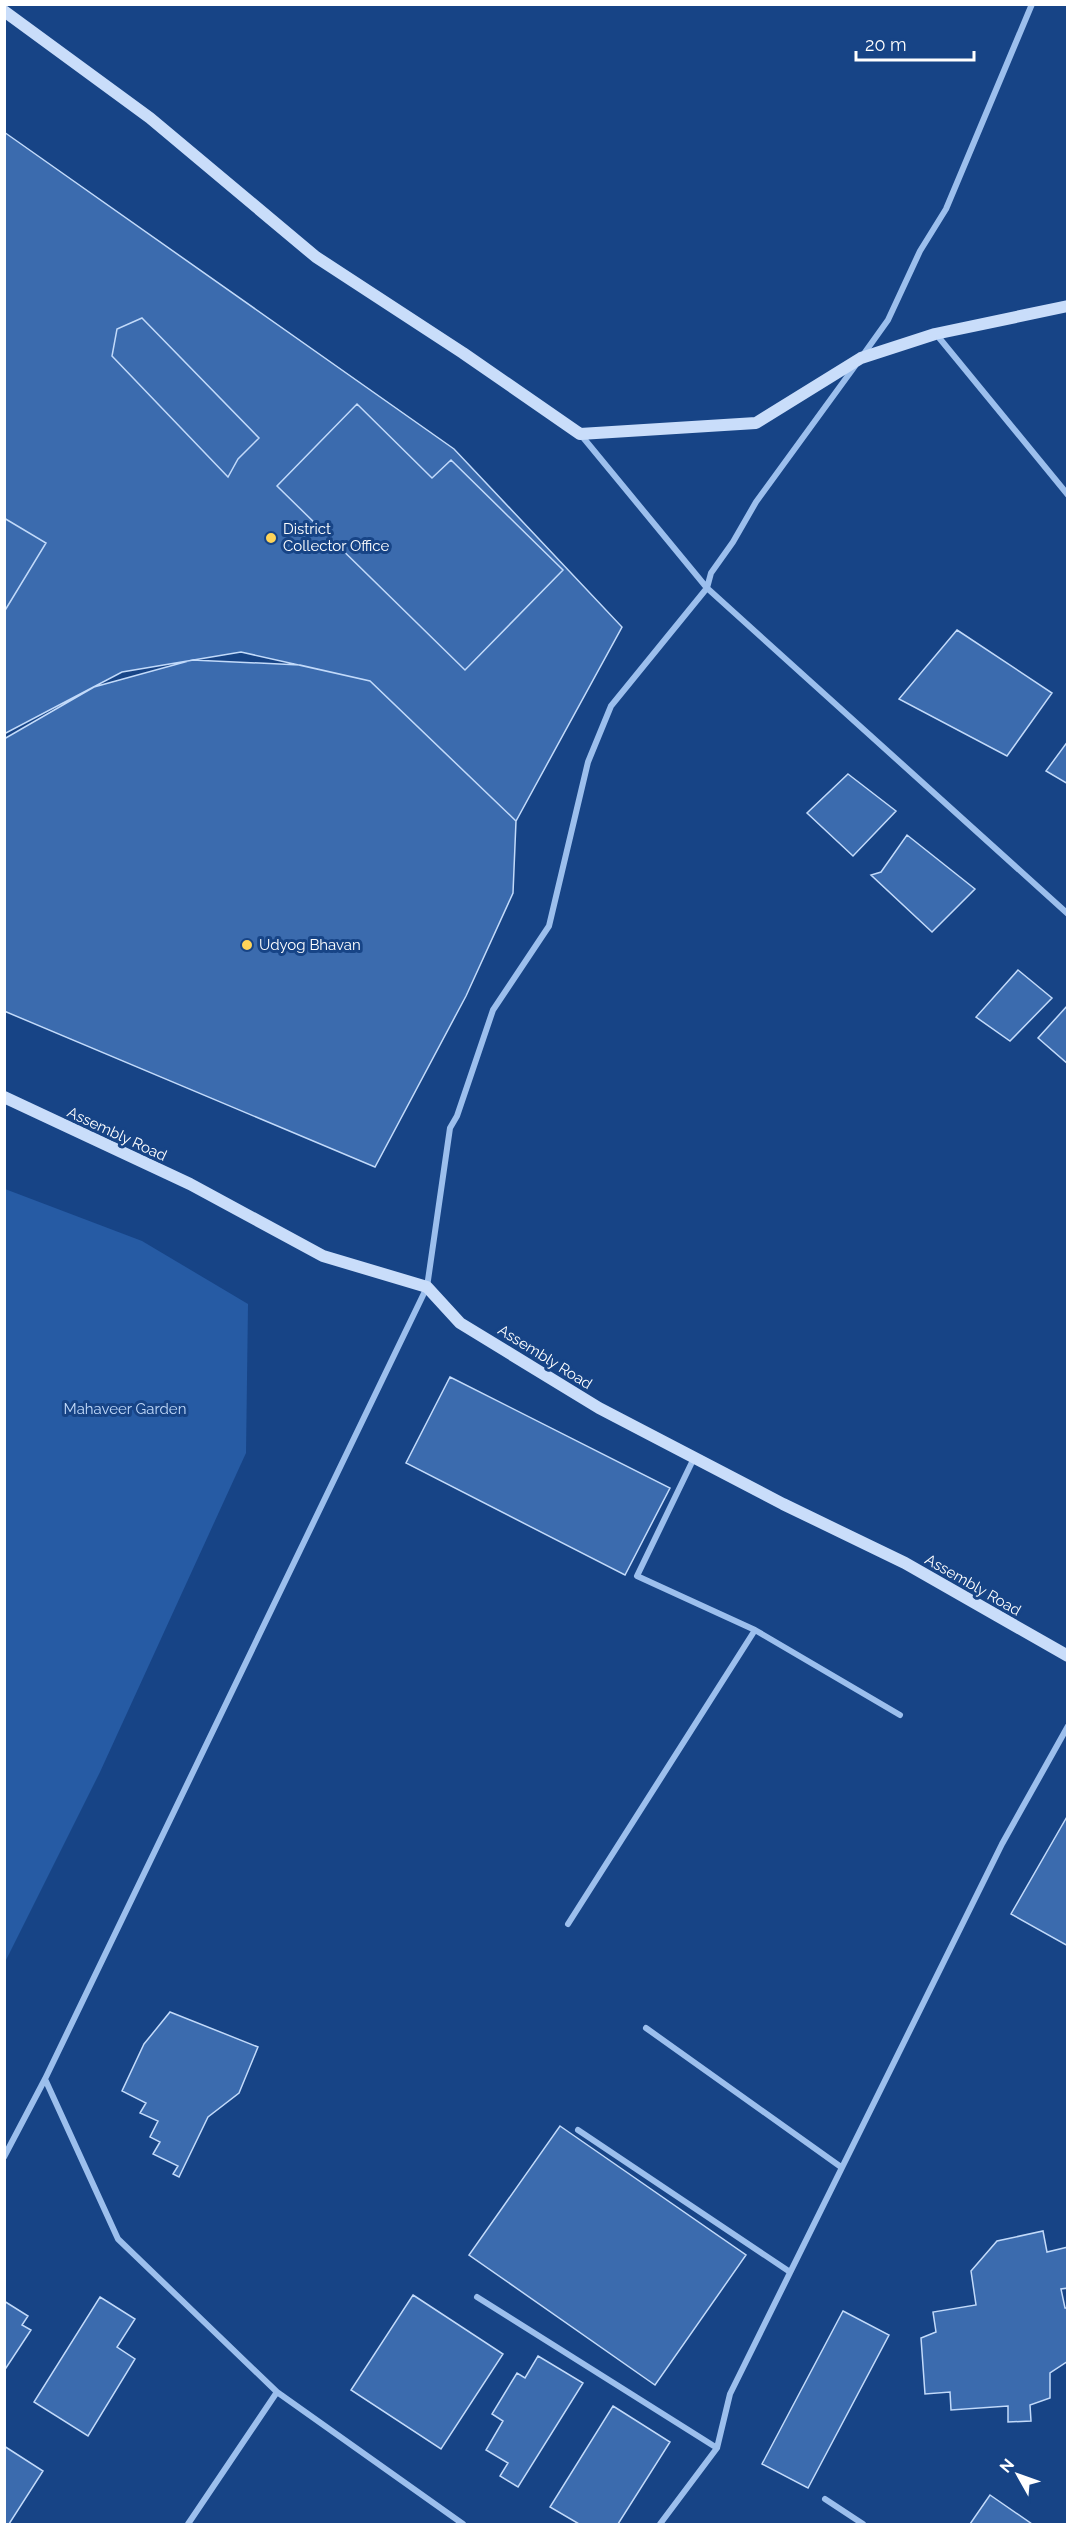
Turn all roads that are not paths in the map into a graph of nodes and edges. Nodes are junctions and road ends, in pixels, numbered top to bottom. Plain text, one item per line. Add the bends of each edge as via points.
1 (1032, 4) edge
2 (4, 11) edge
3 (1068, 306) edge
4 (935, 334) junction
5 (861, 357) junction
6 (580, 434) junction
7 (1068, 495) edge
8 (707, 588) junction
9 (1068, 914) edge
10 (4, 1097) edge
11 (427, 1287) junction
12 (694, 1458) junction
13 (755, 1630) junction
14 (1068, 1656) edge
15 (900, 1715) dead end
16 (1068, 1726) edge
17 (568, 1924) dead end
18 (646, 2028) dead end
19 (45, 2079) junction
20 (578, 2130) dead end
21 (4, 2157) edge
22 (841, 2167) junction
23 (790, 2272) junction
24 (477, 2297) dead end
25 (277, 2392) junction
26 (717, 2448) junction
27 (825, 2499) dead end
28 (188, 2524) edge
29 (463, 2524) edge
30 (660, 2524) edge
31 (863, 2524) edge

1 - 5 street via 946,209 920,251 888,320
2 - 6 street via 150,118 316,256
3 - 4 street
4 - 5 street
4 - 7 street
5 - 6 street via 756,423
5 - 8 street via 756,501 711,573
6 - 8 street
8 - 9 street
8 - 11 street via 611,706 588,762 549,926 494,1010 450,1128
10 - 11 street, Assembly Road via 190,1184 323,1256
11 - 12 street, Assembly Road via 460,1323 599,1408
11 - 19 street
12 - 13 street via 637,1576
12 - 14 street, Assembly Road via 905,1563
13 - 15 street
13 - 17 street
16 - 22 street via 1002,1844
18 - 22 street
19 - 21 street
19 - 25 street via 118,2238
20 - 23 street
22 - 23 street
23 - 26 street via 730,2394
24 - 26 street
25 - 28 street
25 - 29 street
26 - 30 street
27 - 31 street

